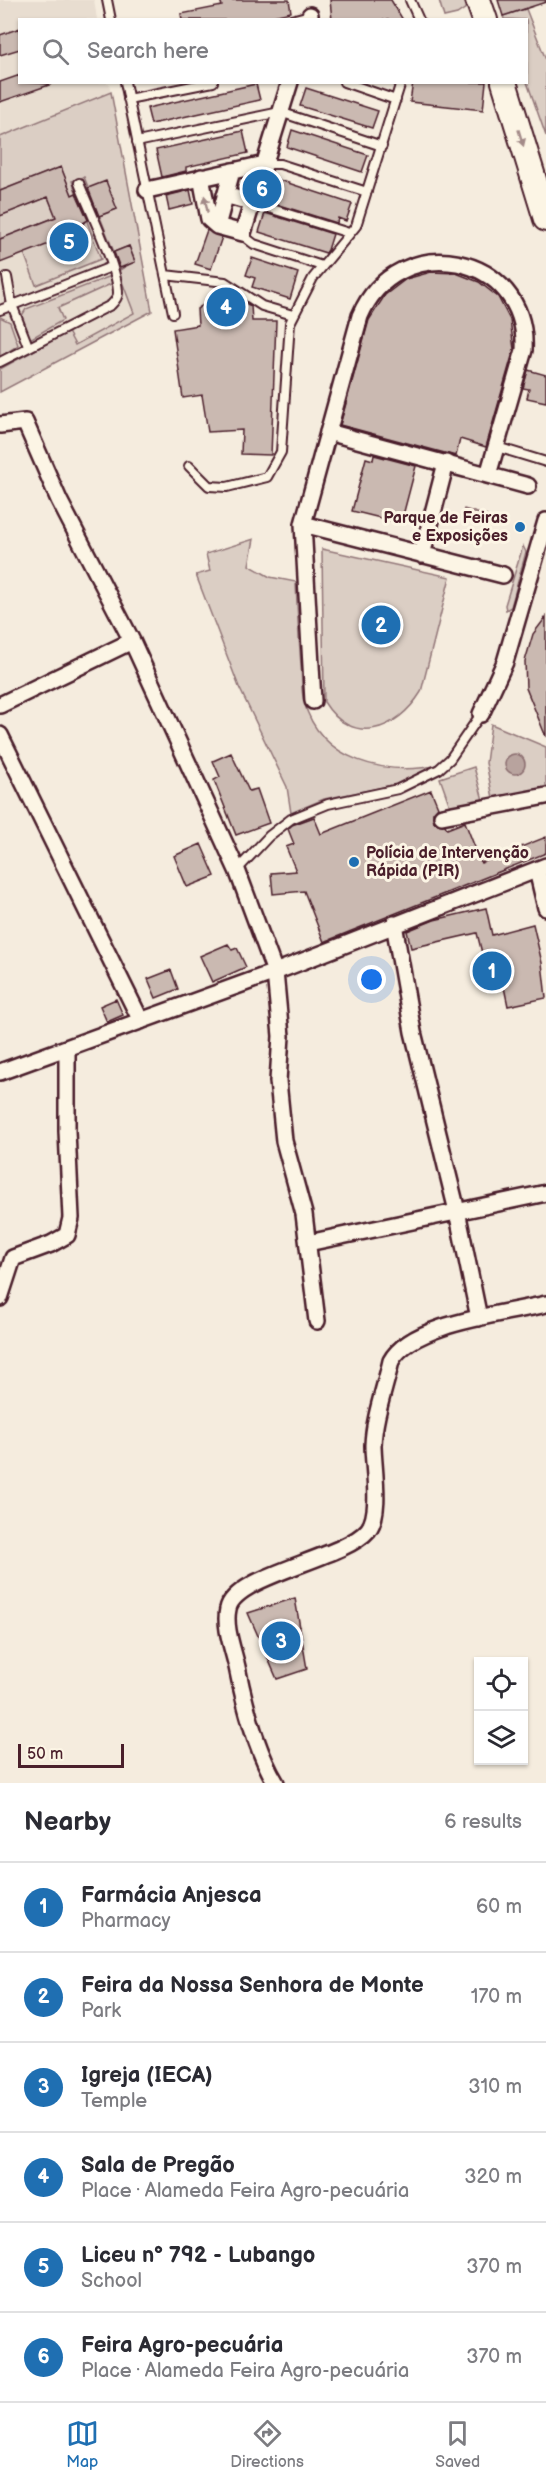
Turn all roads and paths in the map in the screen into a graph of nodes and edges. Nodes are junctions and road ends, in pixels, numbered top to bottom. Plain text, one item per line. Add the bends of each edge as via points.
1 (107, 0) edge
2 (410, 0) edge
3 (478, 0) edge
4 (111, 18) edge
5 (418, 18) edge
6 (484, 18) edge
7 (125, 84) edge
8 (203, 84) edge
9 (289, 84) edge
10 (350, 84) edge
11 (400, 84) edge
12 (505, 84) edge
13 (128, 99) junction
14 (396, 100) junction
15 (280, 112) junction
16 (137, 142) junction
17 (382, 146) junction
18 (265, 164) junction
19 (231, 171) junction
20 (201, 177) junction
21 (79, 183) dead end
22 (147, 190) junction
23 (367, 192) junction
24 (225, 195) junction
25 (253, 203) junction
26 (546, 219) edge
27 (217, 226) junction
28 (350, 232) junction
29 (241, 233) junction
30 (322, 266) junction
31 (111, 267) junction
32 (165, 275) junction
33 (7, 277) dead end
34 (12, 305) junction
35 (0, 310) edge
36 (173, 313) dead end
37 (293, 315) junction
38 (28, 346) junction
39 (0, 362) edge
40 (0, 425) edge
41 (328, 432) junction
42 (497, 447) junction
43 (546, 462) edge
44 (446, 463) junction
45 (189, 466) dead end
46 (488, 475) junction
47 (528, 486) dead end
48 (546, 521) edge
49 (303, 524) junction
50 (422, 555) junction
51 (503, 575) dead end
52 (132, 641) junction
53 (313, 701) dead end
54 (0, 705) edge
55 (481, 714) joint
56 (0, 735) edge
57 (546, 796) edge
58 (442, 816) dead end
59 (542, 868) edge
60 (237, 870) junction
61 (546, 908) edge
62 (394, 924) junction
63 (275, 972) junction
64 (141, 1021) junction
65 (67, 1049) junction
66 (0, 1072) edge
67 (546, 1193) edge
68 (457, 1211) junction
69 (308, 1243) junction
70 (0, 1298) edge
71 (546, 1305) edge
72 (479, 1318) junction
73 (317, 1321) dead end
74 (276, 1783) edge

1 - 4 lane
2 - 5 lane
3 - 6 main road
7 - 13 lane
8 - 13 lane
9 - 15 street
10 - 14 lane
11 - 14 lane
12 -> 26 main road
13 - 16 lane
14 - 17 lane
15 - 16 lane
15 - 17 lane
15 - 18 street
16 - 22 lane
17 - 23 lane
18 - 19 street
18 - 23 lane via 280,164
18 - 25 street
19 - 20 street
19 - 24 street
20 - 22 street
27 -> 20 street via 209,219
21 - 31 lane
22 - 32 lane
23 - 28 lane via 356,226
24 - 25 street
24 - 27 street
25 - 28 lane
25 - 29 street
27 - 29 street
28 - 30 lane
29 - 30 lane via 254,244
30 - 37 lane
31 - 34 lane
31 - 38 lane via 118,294 111,305
32 - 36 lane
32 - 37 lane via 225,282 262,306
33 - 34 lane
34 - 35 lane
34 - 38 lane
37 - 45 lane via 281,452 276,464 267,477 227,487 209,486
38 - 39 lane
40 - 52 street via 25,422
41 - 42 street via 360,316 374,290 403,270 425,262 445,261 484,272 509,294 523,320 524,350
41 - 44 street
41 - 49 street
42 - 43 lane
42 - 46 street
44 - 46 street
44 - 50 street
46 - 47 street
48 - 55 street via 505,662
49 - 50 street
49 - 53 street
50 - 51 street
52 - 54 street
52 - 60 street
55 - 60 lane via 439,769 398,789 328,804 291,819
56 - 64 street
57 - 58 street
59 - 61 street
59 - 62 street
60 - 63 street
62 - 63 street
62 - 68 street via 413,1032
63 - 64 street
63 - 69 street via 284,1141
64 - 65 street
65 - 66 street
65 - 70 street via 71,1218 67,1235 13,1258
67 - 68 street
68 - 69 street
68 - 72 street
69 - 73 street
71 - 72 street
72 - 74 street via 414,1338 398,1349 391,1361 373,1443 375,1507 369,1529 354,1542 241,1591 228,1606 240,1685

